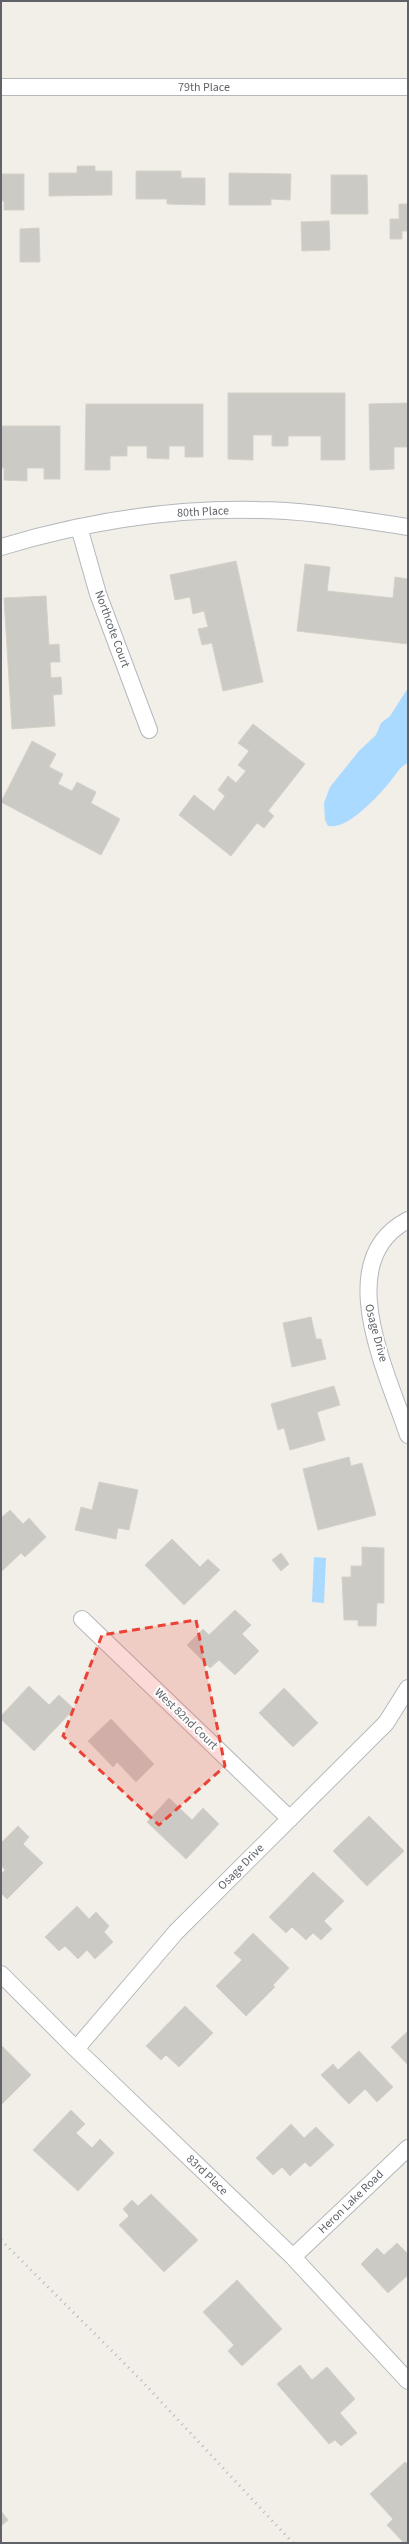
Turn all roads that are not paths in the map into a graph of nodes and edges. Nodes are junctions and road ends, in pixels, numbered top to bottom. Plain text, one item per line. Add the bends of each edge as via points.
1 (1, 87) edge
2 (408, 87) edge
3 (79, 527) junction
4 (408, 527) edge
5 (1, 547) edge
6 (149, 730) dead end
7 (408, 1220) edge
8 (408, 1435) edge
9 (82, 1619) dead end
10 (408, 1688) edge
11 (290, 1819) junction
12 (1, 1974) edge
13 (76, 2049) junction
14 (408, 2148) edge
15 (294, 2257) junction
16 (408, 2382) edge

1 - 2 street, 79th Place
3 - 4 street, 80th Place via 124,518 187,511 258,510
3 - 5 street, 80th Place
3 - 6 street, Northcote Court via 98,594
7 - 8 street, Osage Drive via 394,1227 376,1251 369,1274 367,1298 375,1337
9 - 11 street, West 82nd Court
10 - 11 street, Osage Drive via 386,1723
11 - 13 street, Osage Drive via 176,1932
12 - 13 street, 83rd Place
13 - 15 street, 83rd Place
14 - 15 street, Heron Lake Road
15 - 16 street, 83rd Place

